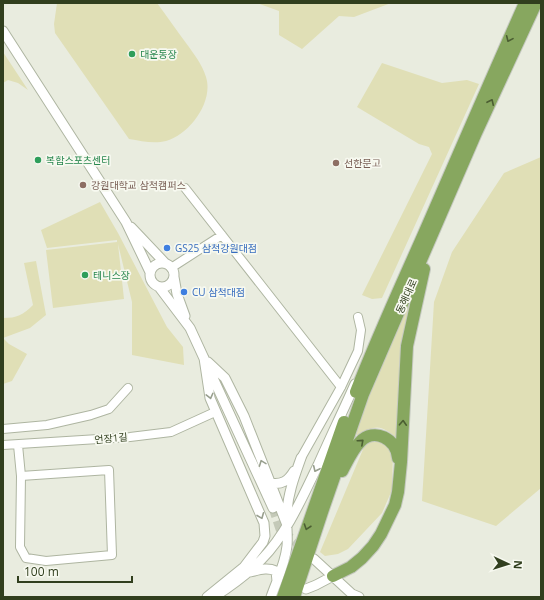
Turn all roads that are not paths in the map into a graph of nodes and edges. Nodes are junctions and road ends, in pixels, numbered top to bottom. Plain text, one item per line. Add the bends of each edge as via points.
1 (525, 3) edge
2 (536, 3) edge
3 (3, 31) edge
4 (185, 188) dead end
5 (126, 222) junction
6 (222, 235) junction
7 (430, 243) junction
8 (170, 270) junction
9 (150, 272) junction
10 (159, 287) junction
11 (358, 317) dead end
12 (190, 328) junction
13 (204, 358) junction
14 (366, 366) junction
15 (341, 387) junction
16 (128, 388) dead end
17 (215, 412) junction
18 (3, 429) edge
19 (3, 445) edge
20 (18, 445) junction
21 (301, 458) junction
22 (21, 476) junction
23 (270, 483) junction
24 (273, 508) tunnel mouth
25 (322, 512) junction
26 (287, 525) junction
27 (314, 559) dead end
28 (249, 572) junction
29 (333, 576) junction
30 (277, 581) junction
31 (306, 589) dead end
32 (354, 596) edge
33 (207, 597) edge
34 (214, 597) edge
35 (272, 597) edge
36 (283, 597) edge
37 (294, 597) edge

1 -> 14 main road, 동해대로
7 -> 2 main road, 동해대로 via 475,136
3 - 5 street
4 - 6 street
5 - 8 street
5 - 9 street
6 - 8 street
6 - 15 street
7 - 25 main road, 동해대로 via 363,394
29 -> 7 main road via 351,567 373,546 382,534 395,505 401,462 407,346
8 - 9 street via 162,263 155,265
8 - 10 street via 172,281 167,286
8 - 12 street
9 - 10 street via 153,283
10 - 12 street
11 - 15 street via 361,330 358,351
12 - 13 street
13 -> 17 street via 210,398
23 -> 13 street via 244,416 224,378
13 - 24 street
14 -> 26 street
14 -> 36 main road, 동해대로 via 343,424
15 - 21 street
16 - 18 street via 109,408 91,415 48,425
17 - 20 street, 언장1길 via 171,432
17 -> 33 street via 262,517 265,536 244,567
19 - 20 street, 언장1길
20 - 22 street
21 - 23 street via 287,481 282,484
21 - 26 street via 289,499
22 - 22 street via 20,547 26,558 46,561 112,555 109,470
23 - 26 street
25 -> 29 main road via 360,441 369,436 383,436 396,447 396,487 389,514 372,542
25 - 37 main road, 동해대로
26 - 28 street via 263,558
26 - 30 street via 287,546
27 - 29 street
28 - 30 street via 271,569 276,571
28 - 34 street
29 - 31 street
29 - 32 street
30 - 35 street

